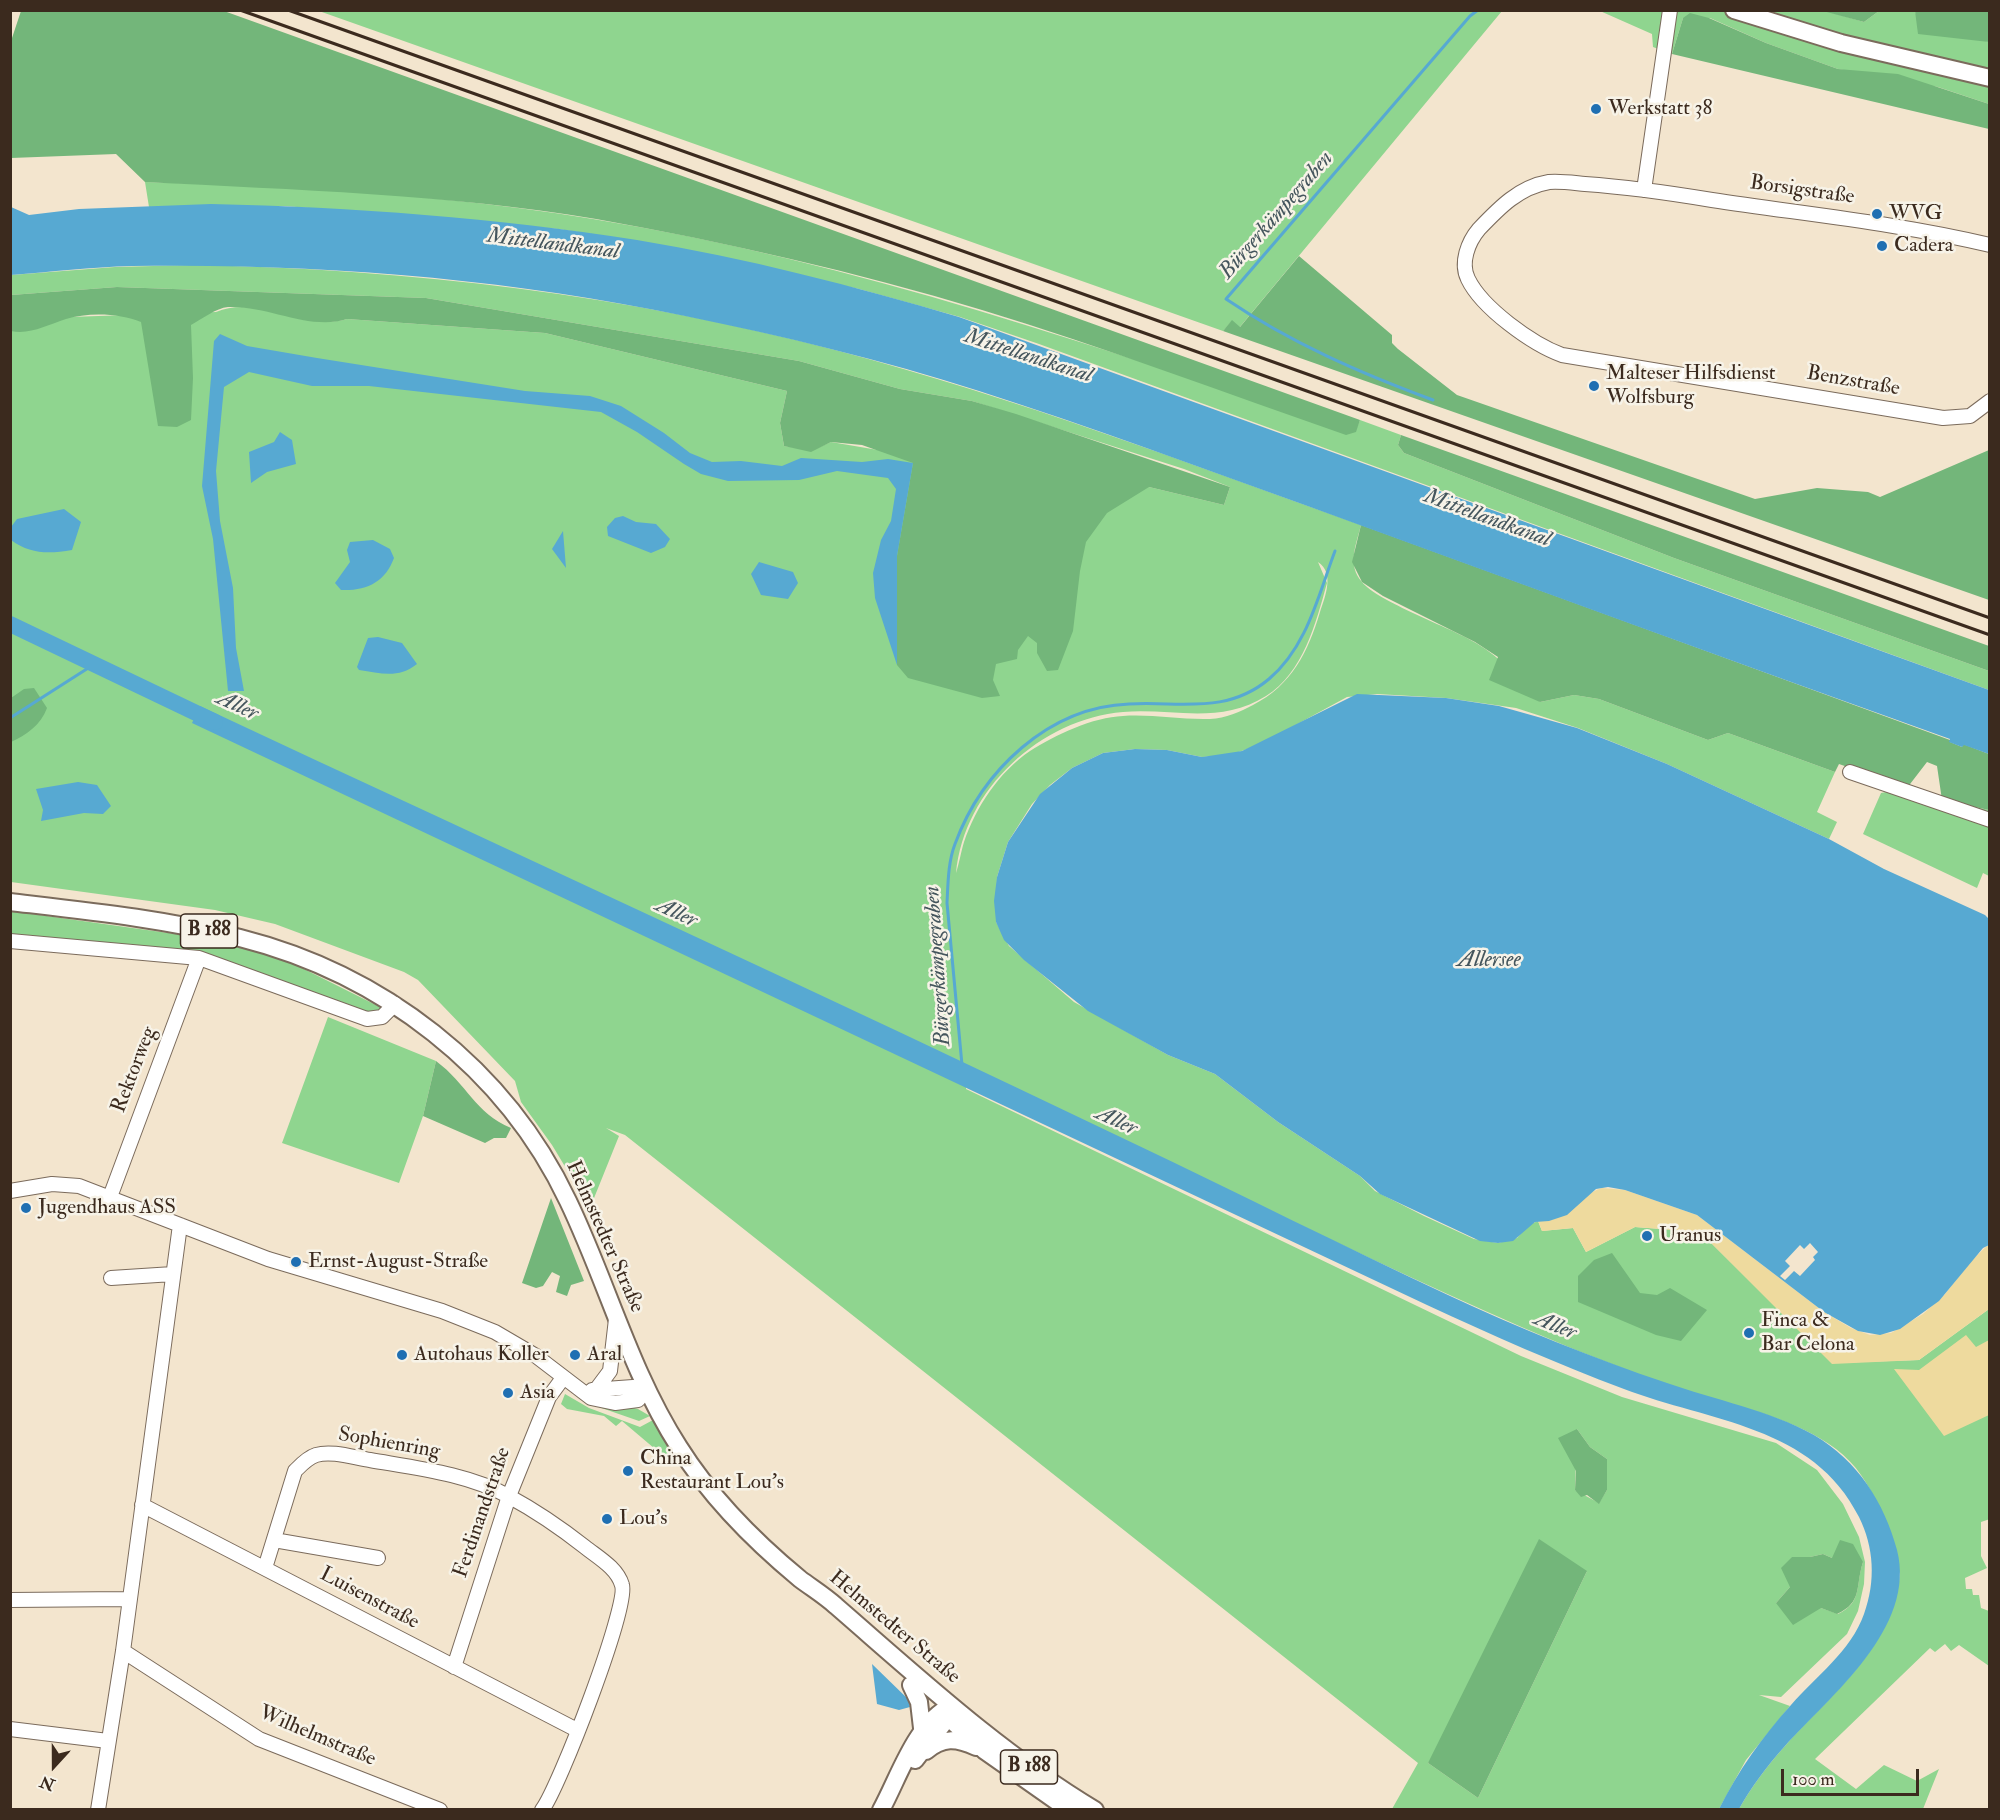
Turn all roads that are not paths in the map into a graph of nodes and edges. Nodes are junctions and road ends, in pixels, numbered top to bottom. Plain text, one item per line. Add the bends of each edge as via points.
1 (1734, 10) edge
2 (1666, 14) edge
3 (1989, 78) edge
4 (1644, 190) junction
5 (1989, 245) edge
6 (1989, 401) edge
7 (1850, 772) dead end
8 (1989, 820) edge
9 (10, 902) edge
10 (10, 940) edge
11 (200, 958) junction
12 (395, 1004) junction
13 (10, 1191) edge
14 (110, 1197) junction
15 (180, 1226) junction
16 (173, 1274) junction
17 (111, 1278) dead end
18 (616, 1319) junction
19 (563, 1378) junction
20 (578, 1389) junction
21 (647, 1389) junction
22 (595, 1391) junction
23 (509, 1496) junction
24 (142, 1505) junction
25 (274, 1540) junction
26 (378, 1558) dead end
27 (265, 1568) junction
28 (801, 1580) junction
29 (128, 1599) junction
30 (10, 1600) edge
31 (123, 1651) junction
32 (454, 1667) junction
33 (911, 1685) junction
34 (946, 1712) junction
35 (922, 1728) junction
36 (10, 1729) edge
37 (577, 1730) junction
38 (108, 1741) junction
39 (985, 1750) junction
40 (917, 1758) junction
41 (897, 1781) junction
42 (98, 1809) edge
43 (440, 1809) edge
44 (542, 1809) edge
45 (881, 1809) edge
46 (1069, 1809) edge
47 (1095, 1809) edge

1 - 3 main road via 1840,42
2 - 4 street
4 - 5 street, Borsigstraße via 1862,220
4 - 6 street, Benzstraße via 1553,182 1530,187 1514,196 1476,233 1467,249 1464,264 1473,288 1532,341 1581,359 1943,418 1970,416
7 - 8 street
9 - 12 main road, Helmstedter Straße / B 188 via 148,919 241,938 303,957
10 - 11 street
11 - 12 street via 367,1019 382,1017
11 - 14 street, Rektorweg
12 - 18 main road, Helmstedter Straße / B 188 via 473,1067 524,1127 568,1201
13 - 14 street via 66,1184
14 - 15 street
15 - 16 street
15 - 19 street via 268,1259 464,1320 516,1343
16 - 17 street
16 - 24 street
18 - 21 main road, Helmstedter Straße / B 188
18 - 22 street via 610,1371
19 - 20 street
19 - 23 street, Ferdinandstraße via 549,1397
20 - 21 street via 591,1398 615,1403 638,1400
20 - 22 street
21 - 22 street
21 - 28 main road, Helmstedter Straße / B 188 via 680,1449 738,1522
23 - 25 street, Sophienring via 416,1468 318,1454 295,1471
23 - 32 street, Ferdinandstraße
23 - 37 street, Sophienring via 616,1571 623,1586 624,1597 614,1633
24 - 27 street, Luisenstraße
24 - 29 street
25 - 26 street
25 - 27 street, Sophienring
27 - 32 street, Luisenstraße
28 - 33 main road, Helmstedter Straße / B 188
28 - 34 main road, Helmstedter Straße via 833,1603
29 - 30 street
29 - 31 street
31 - 38 street
31 - 43 street, Wilhelmstraße via 259,1739
32 - 37 street, Luisenstraße
33 - 34 main road, Helmstedter Straße / B 188
33 - 35 main road via 919,1702
34 - 35 main road
34 - 39 main road, Helmstedter Straße / B 188
34 - 40 main road
34 - 47 main road, Helmstedter Straße / B 188 via 966,1719 1036,1772
35 - 41 main road
36 - 38 street
37 - 44 street via 559,1780
38 - 42 street
39 - 40 main road via 947,1739
39 - 46 main road, B 188
40 - 41 main road
41 - 45 main road

